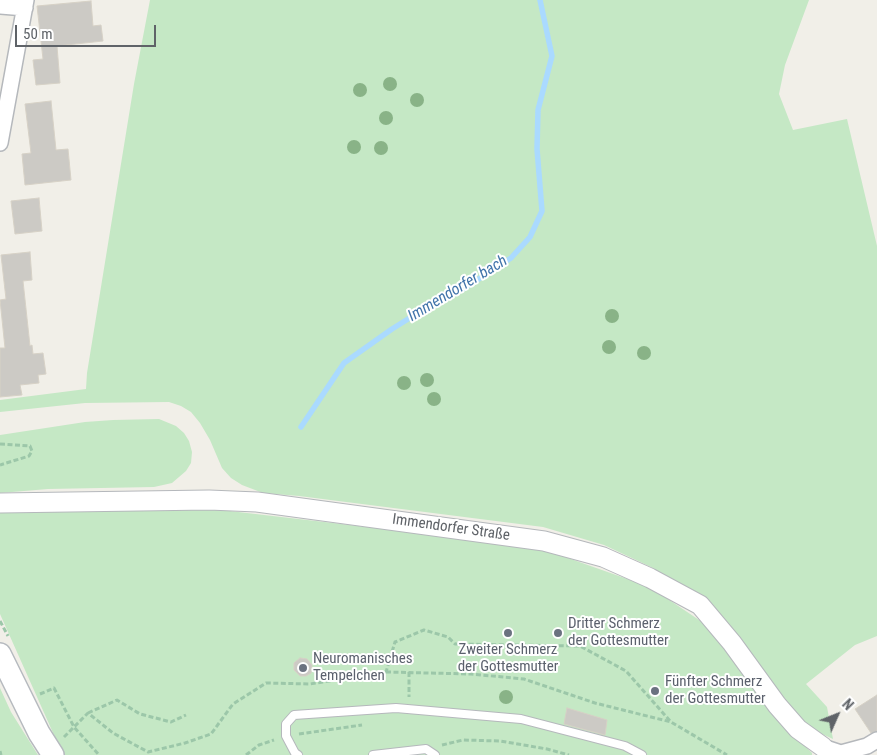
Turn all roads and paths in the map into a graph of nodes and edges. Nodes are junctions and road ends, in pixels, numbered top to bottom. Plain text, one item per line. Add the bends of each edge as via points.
1 (25, 4) edge
2 (0, 6) edge
3 (0, 142) edge
4 (0, 444) edge
5 (0, 464) edge
6 (0, 503) edge
7 (0, 654) edge
8 (386, 672) junction
9 (409, 672) junction
10 (36, 695) dead end
11 (410, 709) junction
12 (88, 713) junction
13 (186, 714) dead end
14 (671, 722) junction
15 (366, 725) dead end
16 (74, 727) junction
17 (286, 736) junction
18 (877, 740) edge
19 (57, 747) edge
20 (0, 751) edge
21 (822, 751) edge
22 (146, 753) edge
23 (433, 754) edge
24 (2, 755) edge
25 (99, 755) edge
26 (246, 755) edge
27 (298, 755) edge
28 (372, 755) edge
29 (569, 755) edge
30 (642, 755) edge
31 (727, 755) edge

1 - 2 street
1 - 3 street
4 - 5 path via 30,446 32,451 29,456
6 - 21 street, Immendorfer Straße via 257,502 544,541 604,557 700,605 777,705
7 - 19 main road via 39,733
8 - 9 path
8 - 14 path via 395,642 424,630 448,637 455,644 580,646 626,671
8 - 22 path via 310,684 266,683 233,704 211,734
9 - 11 path
9 - 14 path via 524,679 595,703
10 - 16 path via 54,688
11 - 17 lane via 294,715 286,724
11 - 30 lane via 520,719 625,746
12 - 13 path via 117,700 140,714 171,722
12 - 16 path
12 - 22 path
14 - 31 path
15 - 17 path
16 - 19 path
16 - 25 path
17 - 26 path via 259,745
17 - 27 lane
18 - 21 street via 841,753
20 - 24 path
23 - 28 lane via 426,749
23 - 29 path via 440,745 463,740 500,741

